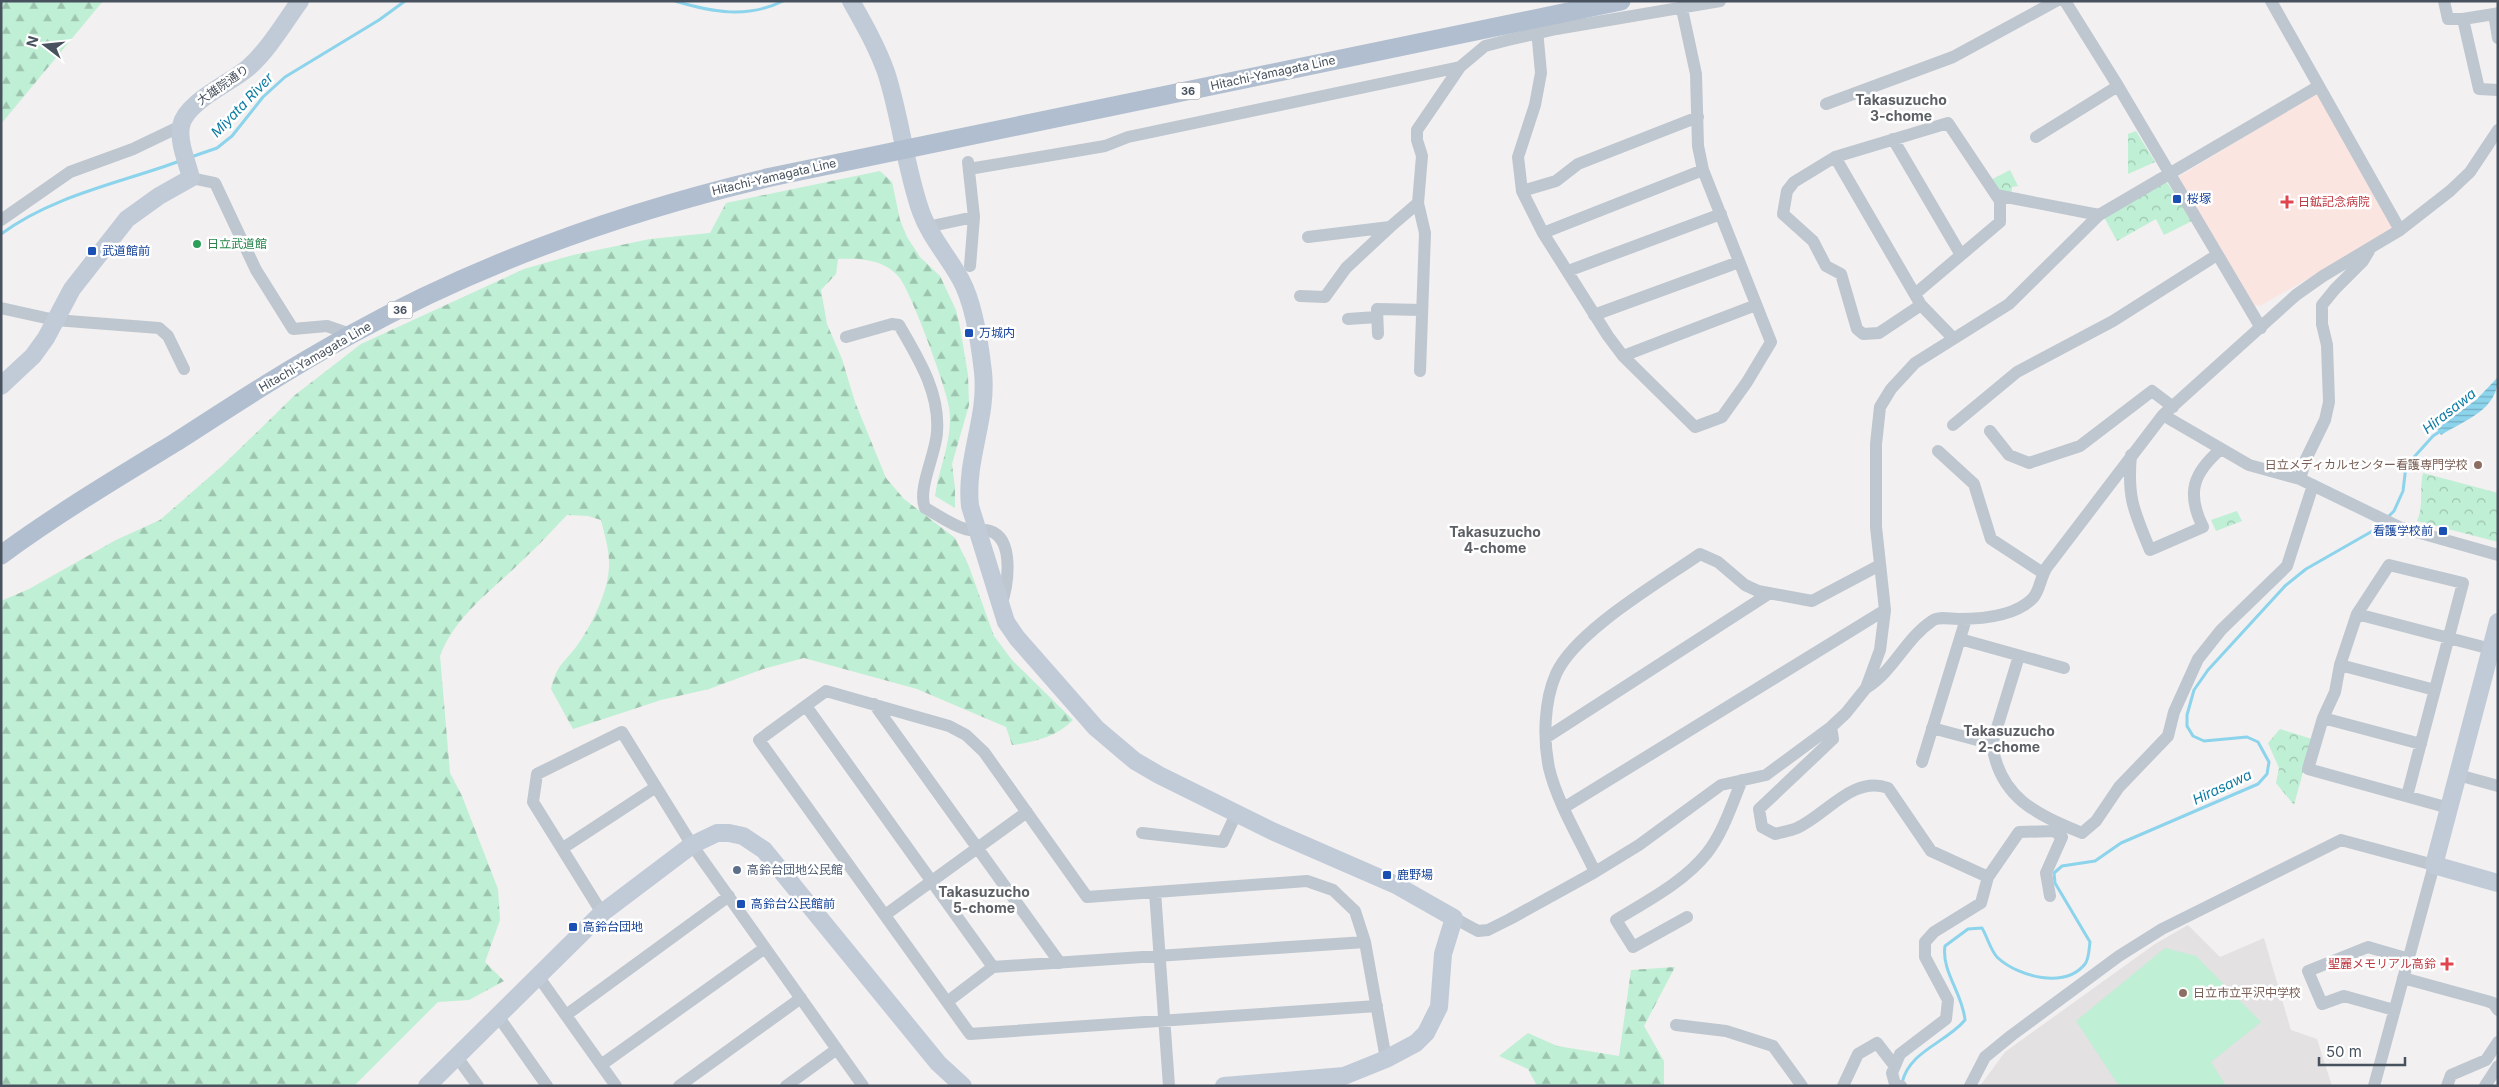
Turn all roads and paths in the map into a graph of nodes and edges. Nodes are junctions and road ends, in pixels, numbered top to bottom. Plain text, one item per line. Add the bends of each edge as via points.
1 (300, 1) edge
2 (851, 1) edge
3 (1621, 1) edge
4 (1720, 1) edge
5 (2056, 1) edge
6 (2065, 1) edge
7 (2271, 1) edge
8 (2444, 1) edge
9 (1682, 9) junction
10 (2496, 14) edge
11 (2463, 19) junction
12 (1537, 26) junction
13 (2498, 38) edge
14 (1460, 67) junction
15 (2118, 86) junction
16 (2319, 86) junction
17 (2498, 90) edge
18 (1826, 104) dead end
19 (1698, 117) junction
20 (181, 126) junction
21 (2498, 130) edge
22 (2036, 137) dead end
23 (1893, 139) junction
24 (905, 148) junction
25 (1835, 157) junction
26 (1703, 170) junction
27 (190, 174) junction
28 (2169, 174) junction
29 (1522, 191) junction
30 (1996, 195) junction
31 (1418, 203) junction
32 (1721, 214) junction
33 (2099, 214) junction
34 (974, 217) junction
35 (1, 220) edge
36 (927, 227) junction
37 (1390, 227) junction
38 (2400, 230) junction
39 (1543, 233) junction
40 (1308, 237) dead end
41 (2370, 248) junction
42 (1961, 255) junction
43 (2217, 255) junction
44 (1739, 262) junction
45 (970, 266) dead end
46 (1568, 271) junction
47 (1300, 296) dead end
48 (1918, 300) junction
49 (1756, 305) junction
50 (1, 308) edge
51 (1422, 310) junction
52 (1594, 316) junction
53 (1377, 317) junction
54 (1348, 319) dead end
55 (55, 320) junction
56 (2261, 328) junction
57 (350, 334) junction
58 (1378, 334) dead end
59 (846, 337) dead end
60 (1953, 338) junction
61 (1624, 356) junction
62 (184, 369) dead end
63 (1420, 370) dead end
64 (1, 386) edge
65 (2168, 411) junction
66 (1953, 424) dead end
67 (1990, 431) dead end
68 (2221, 449) junction
69 (1938, 451) dead end
70 (2131, 454) junction
71 (2300, 479) junction
72 (2313, 485) junction
73 (977, 530) junction
74 (1, 555) edge
75 (2498, 555) edge
76 (1880, 565) junction
77 (2044, 573) junction
78 (1770, 594) junction
79 (1885, 610) junction
80 (2357, 614) junction
81 (1966, 619) junction
82 (2498, 622) edge
83 (2448, 638) junction
84 (1960, 639) junction
85 (2491, 649) junction
86 (2019, 656) junction
87 (2340, 665) junction
88 (2064, 668) dead end
89 (1866, 688) junction
90 (2435, 690) junction
91 (874, 704) junction
92 (806, 706) junction
93 (2323, 718) junction
94 (1831, 726) junction
95 (1932, 728) junction
96 (1547, 737) junction
97 (1992, 744) junction
98 (2420, 744) junction
99 (1922, 762) dead end
100 (2458, 775) junction
101 (1742, 780) junction
102 (2498, 786) edge
103 (656, 787) junction
104 (2407, 796) junction
105 (1565, 807) junction
106 (2450, 808) junction
107 (1027, 812) junction
108 (1236, 814) junction
109 (1142, 833) dead end
110 (692, 846) junction
111 (563, 848) junction
112 (978, 848) junction
113 (2434, 865) junction
114 (1595, 872) junction
115 (1988, 877) junction
116 (932, 882) junction
117 (2498, 883) edge
118 (1155, 892) junction
119 (729, 896) junction
120 (2050, 896) dead end
121 (602, 913) junction
122 (886, 915) junction
123 (1687, 916) dead end
124 (1454, 918) junction
125 (1365, 942) junction
126 (765, 948) junction
127 (1160, 956) junction
128 (2409, 958) junction
129 (1060, 963) junction
130 (993, 967) junction
131 (538, 976) junction
132 (2403, 978) junction
133 (801, 998) junction
134 (947, 1002) junction
135 (1377, 1006) junction
136 (2394, 1010) junction
137 (2498, 1010) edge
138 (566, 1015) junction
139 (498, 1016) junction
140 (1164, 1022) junction
141 (1676, 1025) dead end
142 (2498, 1042) edge
143 (837, 1049) junction
144 (457, 1057) junction
145 (1386, 1059) junction
146 (601, 1065) junction
147 (1894, 1066) junction
148 (2498, 1066) edge
149 (1344, 1081) edge
150 (1898, 1085) edge
151 (427, 1086) edge
152 (478, 1086) edge
153 (547, 1086) edge
154 (616, 1086) edge
155 (680, 1086) edge
156 (786, 1086) edge
157 (863, 1086) edge
158 (963, 1086) edge
159 (1169, 1086) edge
160 (1224, 1086) edge
161 (1802, 1086) edge
162 (1843, 1086) edge
163 (1970, 1086) edge
164 (2374, 1086) edge
165 (2448, 1086) edge
166 (2485, 1086) edge

1 - 20 street, 大雄院通り via 260,56 242,73 191,108
2 - 24 street via 876,46 886,73
3 - 12 main road, Hitachi-Yamagata Line / 36
4 - 9 street
5 - 18 street via 1953,57
6 - 15 street
7 - 16 street
8 - 11 street via 2448,19
9 - 12 street
9 - 19 street via 1696,74
10 - 11 street
10 - 13 street
11 - 17 street via 2479,89
12 - 14 street via 1485,46
12 - 24 main road, Hitachi-Yamagata Line / 36
12 - 29 street via 1540,85 1518,157
14 - 31 street via 1417,130 1422,156
14 - 34 street via 1128,137 1105,146 969,165
15 - 22 street
15 - 28 street
16 - 28 street
16 - 38 street
19 - 26 street via 1698,146
19 - 29 street via 1578,164 1556,181
20 - 27 street
20 - 35 street via 133,149 70,172
21 - 38 street via 2470,172
23 - 25 street
23 - 30 street via 1948,123
23 - 42 street
24 - 36 street
24 - 57 main road, Hitachi-Yamagata Line / 36 via 720,189 592,229 439,291
25 - 48 street
25 - 48 street via 1794,182 1787,191 1783,214 1813,241 1826,266 1841,274 1857,329 1863,334 1879,334
26 - 32 street
26 - 39 street
27 - 55 street via 127,219 84,272
27 - 57 street via 215,183 256,270 293,329 327,326
28 - 33 street
28 - 43 street
29 - 39 street
30 - 33 street
30 - 42 street via 2000,201 2000,222
31 - 37 street
31 - 51 street via 1425,233
32 - 44 street
32 - 46 street
33 - 60 street via 2009,304
34 - 36 street
34 - 45 street
36 - 73 street via 967,294 983,371 983,403 968,488
37 - 40 street
37 - 47 street via 1346,268 1325,297
38 - 41 street
39 - 46 street
41 - 56 street via 2296,294
41 - 71 street via 2363,261 2322,305 2330,402
42 - 48 street
43 - 56 street
43 - 66 street via 2113,321 2017,372
44 - 49 street
44 - 52 street
46 - 52 street
48 - 60 street
49 - 61 street
49 - 61 street via 1771,342 1722,417 1695,427
50 - 55 street
51 - 53 street via 1377,310
51 - 63 street
52 - 61 street
53 - 54 street
53 - 58 street
55 - 62 street via 159,328 168,336
55 - 64 street via 33,356
56 - 65 street
57 - 74 main road, Hitachi-Yamagata Line / 36
59 - 73 street via 892,324 899,325 922,366 937,410 938,432 924,488 925,508 965,528
60 - 76 street via 1915,363 1880,406 1876,444 1876,527
65 - 67 street via 2152,391 2080,446 2029,463 2009,455
65 - 68 street
65 - 70 street
68 - 70 street via 2206,462 2197,477 2193,494 2195,512 2203,527 2150,550 2129,493
68 - 71 street via 2259,469
69 - 77 street via 1974,484 1991,539
70 - 77 street
71 - 72 street
72 - 75 street via 2391,523
72 - 97 street via 2286,566 2221,630 2198,659 2174,712 2168,736 2119,787 2096,821 2082,833 2044,817 2010,792 1994,762
73 - 108 street via 1006,622 1111,742 1159,775
76 - 78 street via 1812,601
76 - 79 street
77 - 81 street via 2034,598 2018,609
78 - 96 street
78 - 96 street via 1745,586 1718,562 1700,554 1606,619 1572,649 1556,673 1550,691
79 - 89 street via 1880,650
79 - 105 street
80 - 83 street
80 - 83 street via 2389,565 2463,584
80 - 87 street
81 - 84 street
81 - 89 street via 1934,619 1916,634 1880,680
82 - 85 street
83 - 85 street
83 - 90 street
84 - 86 street
84 - 95 street
85 - 100 street
86 - 88 street
86 - 97 street
87 - 90 street
87 - 93 street via 2336,692
89 - 94 street
90 - 98 street
91 - 92 street via 826,691
91 - 107 street via 949,726 966,735 984,752
91 - 112 street
92 - 116 street
92 - 122 street via 759,740
93 - 98 street
93 - 104 street via 2308,769
94 - 101 street via 1766,775
94 - 115 street via 1833,739 1759,809 1762,827 1774,834 1797,828 1852,790 1877,784 1888,788 1931,851
95 - 97 street
95 - 99 street
96 - 105 street via 1549,767
98 - 104 street
100 - 102 street
100 - 106 street
101 - 114 street via 1721,785 1639,845
101 - 123 street via 1707,853 1688,873 1616,920 1633,947
103 - 110 street
103 - 111 street
103 - 111 street via 622,732 537,774 533,802
104 - 106 street
105 - 114 street
106 - 113 street
107 - 112 street
107 - 118 street via 1087,897
108 - 109 street via 1223,842
108 - 124 street via 1396,885
110 - 119 street
110 - 121 street
110 - 158 street via 717,832 743,836 764,850 938,1063
111 - 121 street
112 - 116 street
112 - 129 street
113 - 117 street
113 - 128 street
113 - 163 street via 2341,840 2162,929 2119,956 1985,1057
114 - 124 street via 1488,930 1478,931
115 - 120 street via 2019,832 2054,831 2062,837 2046,873
115 - 147 street via 1981,903 1934,932 1925,942 1925,957 1948,1000 1946,1019 1900,1054
116 - 122 street
116 - 130 street
118 - 125 street via 1296,882 1320,884 1333,890 1355,911
118 - 127 street
119 - 126 street
119 - 138 street
121 - 131 street
122 - 134 street
124 - 145 street via 1445,942 1441,993 1434,1019 1416,1043
125 - 127 street
125 - 135 street
126 - 133 street
126 - 146 street
127 - 129 street
127 - 140 street
128 - 132 street
128 - 136 street via 2368,947 2308,971 2322,1004 2344,996
129 - 130 street
130 - 134 street
131 - 138 street
131 - 139 street
132 - 136 street
132 - 137 street via 2493,1003
133 - 143 street
133 - 155 street
134 - 140 street via 970,1034
135 - 140 street
135 - 145 street
136 - 164 street
138 - 146 street
139 - 144 street
139 - 153 street
140 - 159 street
141 - 161 street via 1726,1031 1772,1046
142 - 165 street via 2486,1060 2451,1075
143 - 156 street
143 - 157 street
144 - 151 street
144 - 152 street
145 - 149 street
146 - 154 street
147 - 150 street via 1892,1073
147 - 162 street via 1877,1044 1858,1054
148 - 166 street
149 - 160 street

